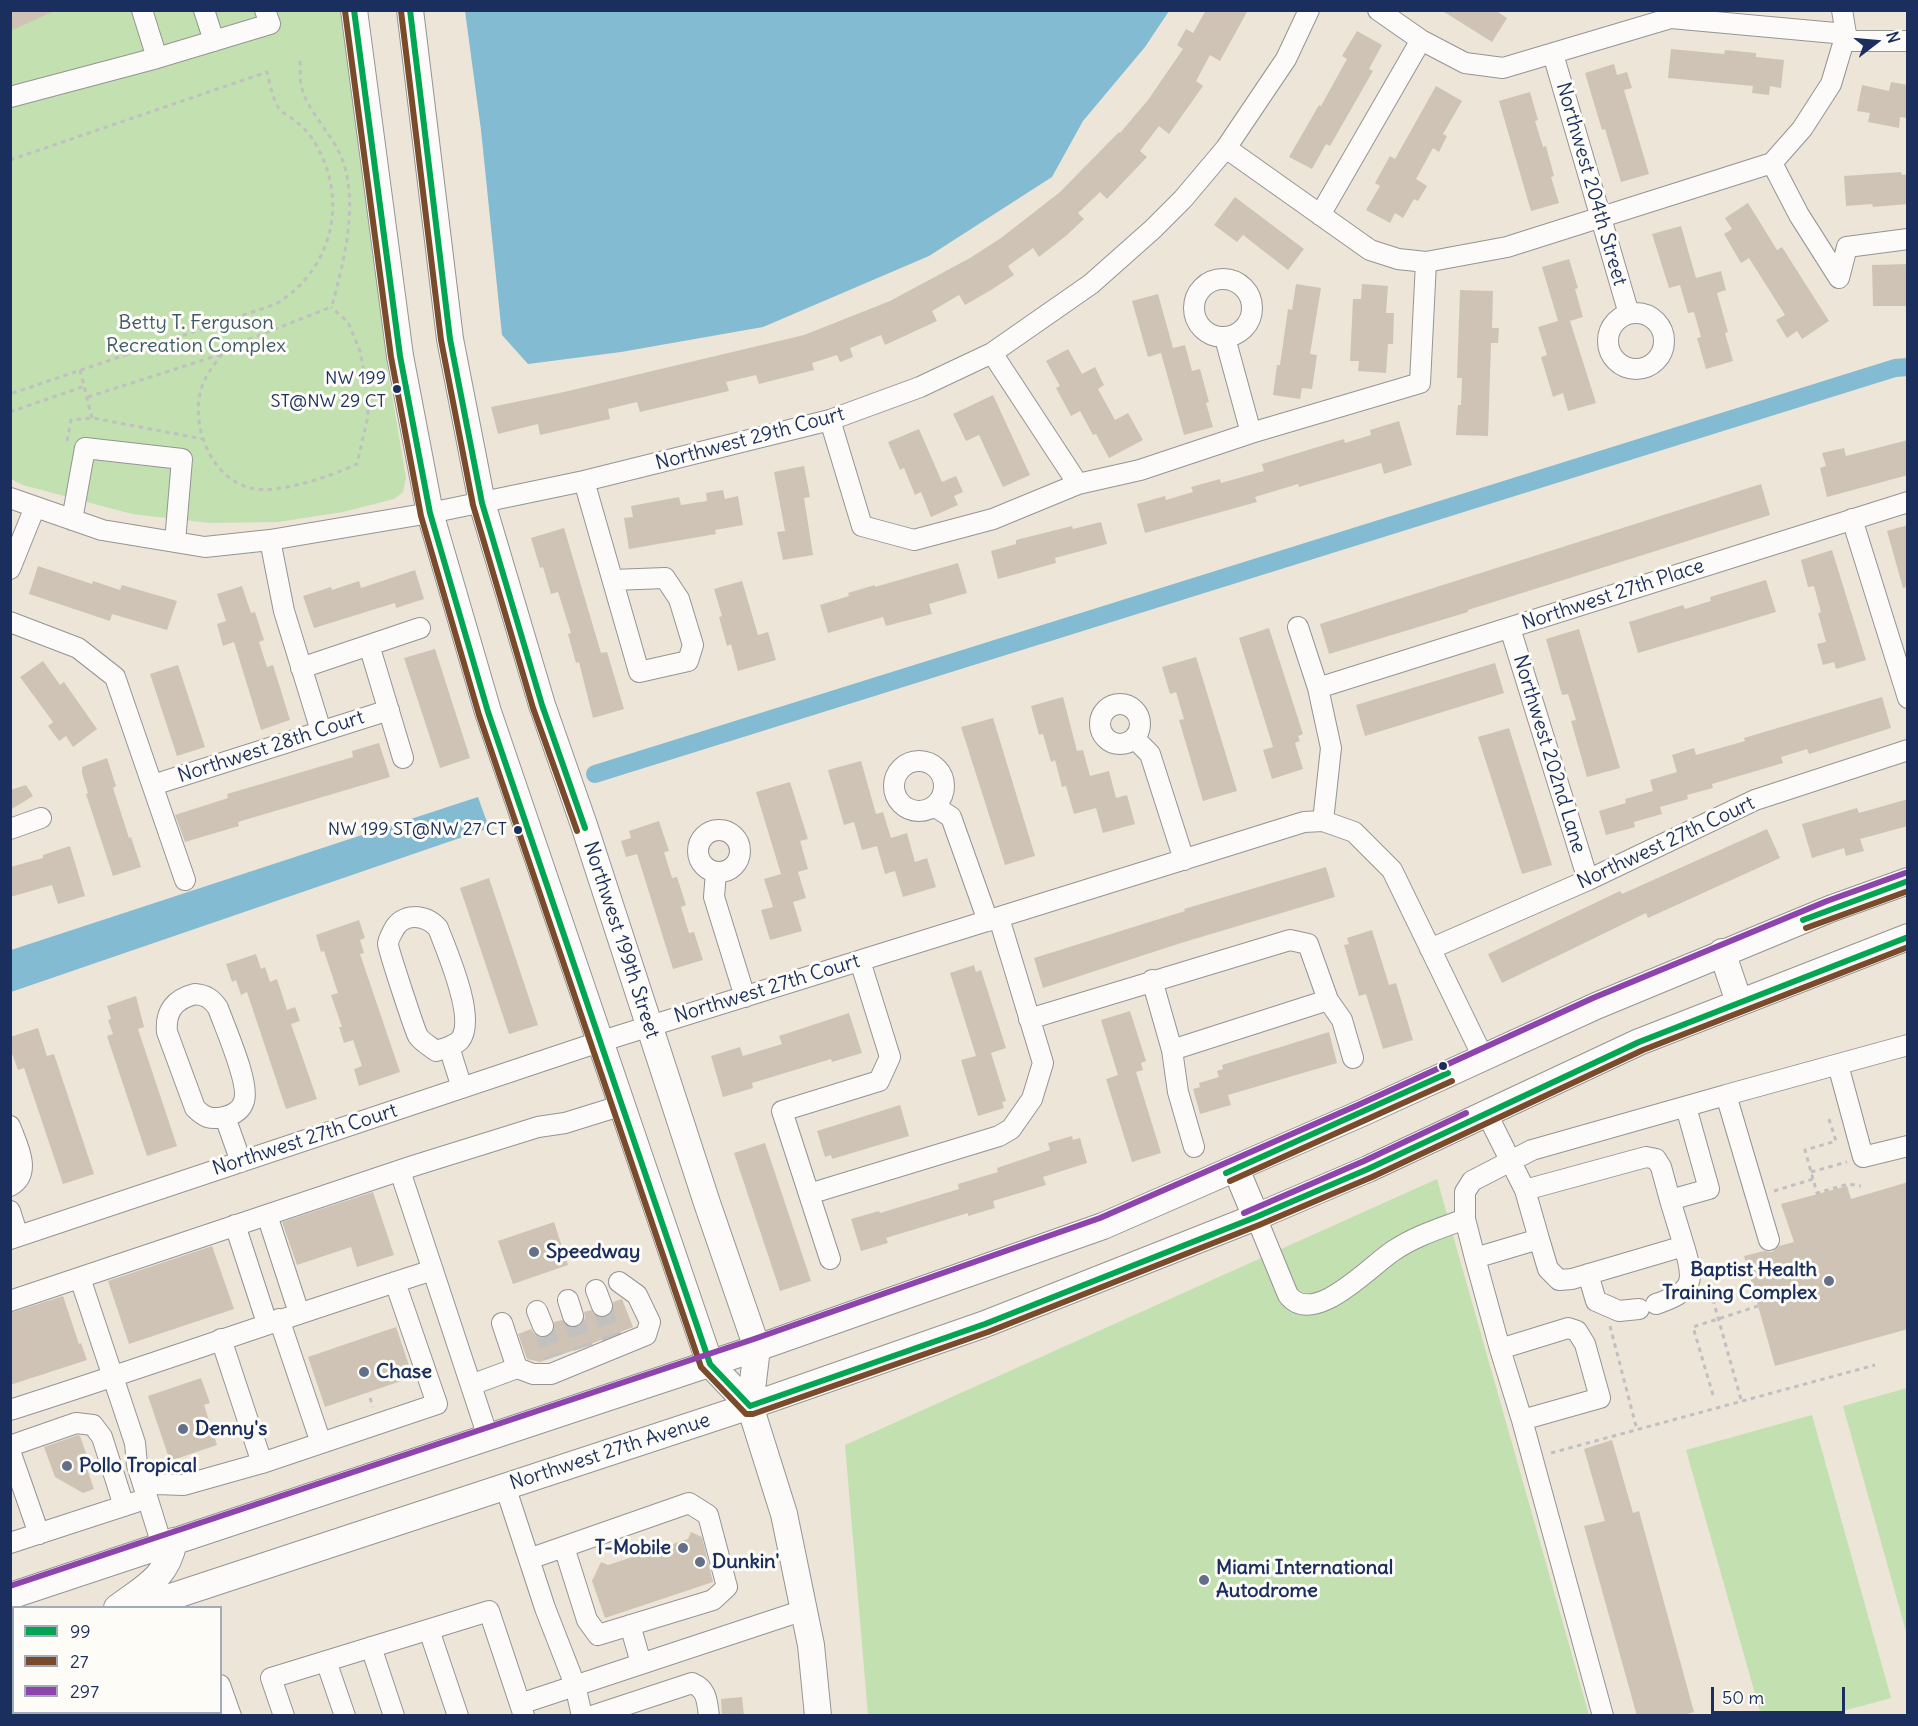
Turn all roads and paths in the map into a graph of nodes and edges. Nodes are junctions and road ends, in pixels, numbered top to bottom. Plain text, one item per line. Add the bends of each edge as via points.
1 (142, 10) edge
2 (204, 10) edge
3 (265, 10) edge
4 (354, 10) edge
5 (410, 10) edge
6 (1309, 10) edge
7 (1378, 10) edge
8 (1842, 10) edge
9 (1846, 34) junction
10 (1421, 40) junction
11 (214, 41) junction
12 (1908, 41) edge
13 (1553, 54) junction
14 (157, 58) junction
15 (300, 61) dead end
16 (10, 97) edge
17 (1226, 148) junction
18 (10, 160) edge
19 (1772, 163) junction
20 (1320, 215) junction
21 (1602, 218) junction
22 (1908, 239) edge
23 (1426, 262) junction
24 (332, 307) junction
25 (1629, 314) dead end
26 (1225, 338) dead end
27 (992, 353) junction
28 (222, 354) junction
29 (80, 370) junction
30 (85, 386) junction
31 (10, 394) edge
32 (88, 397) junction
33 (10, 412) edge
34 (93, 418) junction
35 (71, 420) dead end
36 (830, 420) junction
37 (1251, 434) junction
38 (204, 439) junction
39 (584, 481) junction
40 (1078, 484) junction
41 (10, 498) edge
42 (1908, 502) edge
43 (482, 503) junction
44 (35, 507) junction
45 (430, 513) junction
46 (1851, 519) junction
47 (72, 520) junction
48 (270, 540) junction
49 (175, 542) junction
50 (10, 569) edge
51 (613, 580) junction
52 (10, 622) edge
53 (1299, 627) dead end
54 (420, 628) dead end
55 (1510, 628) junction
56 (369, 645) junction
57 (301, 668) junction
58 (1318, 688) junction
59 (1908, 698) edge
60 (388, 710) junction
61 (321, 731) junction
62 (1135, 739) dead end
63 (1908, 750) edge
64 (404, 759) dead end
65 (153, 785) junction
66 (934, 806) dead end
67 (41, 818) dead end
68 (1323, 821) junction
69 (10, 829) edge
70 (1184, 860) junction
71 (716, 872) dead end
72 (185, 880) dead end
73 (1588, 880) junction
74 (1908, 881) edge
75 (994, 919) junction
76 (1908, 937) edge
77 (1431, 949) junction
78 (1722, 952) junction
79 (860, 961) junction
80 (1152, 980) junction
81 (745, 997) junction
82 (1328, 1000) junction
83 (1739, 1002) junction
84 (1029, 1018) junction
85 (650, 1026) junction
86 (599, 1042) junction
87 (1908, 1045) edge
88 (449, 1047) junction
89 (1172, 1050) junction
90 (1483, 1057) junction
91 (1353, 1058) dead end
92 (1838, 1065) junction
93 (462, 1088) junction
94 (1726, 1095) junction
95 (622, 1105) junction
96 (1686, 1107) junction
97 (1487, 1114) junction
98 (225, 1117) junction
99 (1829, 1119) dead end
100 (10, 1126) edge
101 (1908, 1146) edge
102 (1194, 1147) dead end
103 (1863, 1157) junction
104 (1510, 1160) junction
105 (241, 1162) junction
106 (1236, 1169) junction
107 (400, 1171) junction
108 (1811, 1172) junction
109 (1813, 1179) junction
110 (10, 1186) edge
111 (1861, 1186) dead end
112 (1525, 1190) junction
113 (1773, 1192) dead end
114 (809, 1194) junction
115 (1670, 1200) junction
116 (10, 1211) edge
117 (267, 1215) junction
118 (1256, 1217) junction
119 (1466, 1219) junction
120 (235, 1225) junction
121 (14, 1237) edge
122 (1539, 1239) junction
123 (1768, 1240) dead end
124 (1684, 1246) junction
125 (1475, 1258) junction
126 (830, 1259) dead end
127 (433, 1270) junction
128 (1587, 1274) junction
129 (80, 1278) junction
130 (1707, 1279) dead end
131 (395, 1282) junction
132 (619, 1282) dead end
133 (10, 1301) edge
134 (1758, 1306) dead end
135 (299, 1313) junction
136 (1719, 1318) junction
137 (273, 1321) junction
138 (502, 1323) dead end
139 (1609, 1324) dead end
140 (221, 1339) junction
141 (757, 1348) junction
142 (1500, 1349) junction
143 (710, 1364) junction
144 (1875, 1365) dead end
145 (517, 1368) junction
146 (113, 1377) junction
147 (471, 1385) junction
148 (1713, 1395) dead end
149 (1742, 1402) junction
150 (750, 1406) junction
151 (10, 1410) edge
152 (1522, 1420) junction
153 (1637, 1430) junction
154 (488, 1437) junction
155 (321, 1443) junction
156 (10, 1446) edge
157 (10, 1450) edge
158 (1551, 1453) dead end
159 (262, 1463) junction
160 (15, 1477) edge
161 (505, 1486) junction
162 (151, 1492) junction
163 (124, 1506) junction
164 (39, 1534) junction
165 (10, 1543) edge
166 (168, 1543) junction
167 (564, 1547) junction
168 (529, 1559) junction
169 (10, 1596) edge
170 (192, 1599) edge
171 (120, 1606) edge
172 (149, 1606) edge
173 (804, 1610) junction
174 (630, 1625) junction
175 (429, 1630) junction
176 (370, 1647) junction
177 (326, 1661) junction
178 (641, 1664) junction
179 (575, 1685) junction
180 (222, 1691) edge
181 (643, 1707) edge
182 (522, 1710) edge
183 (231, 1716) edge
184 (284, 1716) edge
185 (345, 1716) edge
186 (394, 1716) edge
187 (458, 1716) edge
188 (582, 1716) edge
189 (592, 1716) edge
190 (709, 1716) edge
191 (818, 1716) edge
192 (1603, 1716) edge

1 - 14 street
2 - 11 street
3 - 11 street via 270,24
4 - 45 main road, Northwest 199th Street via 400,356
5 - 43 main road, Northwest 199th Street via 450,339
6 - 17 street, Northwest 29th Court via 1286,59
7 - 10 street
8 - 9 street
9 - 12 street via 1850,41
9 - 13 street via 1671,18
9 - 19 street via 1831,84 1803,129
10 - 13 street via 1465,63 1503,68
10 - 20 street
11 - 14 street
13 - 21 street, Northwest 204th Street
14 - 16 street
15 - 24 path via 301,86 308,104 340,154 348,181 350,208
17 - 20 street
17 - 27 street, Northwest 29th Court via 1183,199 1091,284
18 - 29 path via 267,72 278,108 308,133 327,168 334,201 329,237 314,269 287,297 262,310
19 - 21 street
19 - 22 street via 1839,278 1847,247
20 - 23 street via 1370,250
21 - 23 street via 1507,248
21 - 25 street, Northwest 204th Street
23 - 37 street via 1420,383
24 - 28 path
24 - 38 path via 348,322 360,351 367,389 368,416 357,464 334,475 278,489 250,488 229,477 215,463
26 - 37 street
27 - 36 street, Northwest 29th Court via 920,387
27 - 40 street
28 - 32 path
28 - 38 path via 200,392 199,428
29 - 30 path
29 - 31 path
30 - 32 path
30 - 33 path
32 - 34 path
34 - 35 path
34 - 38 path
36 - 39 street, Northwest 29th Court
36 - 40 street via 862,526 914,540 993,519
37 - 40 street via 1140,470
39 - 43 street, Northwest 29th Court
39 - 51 street
41 - 44 street, Northwest 29th Court
42 - 46 street, Northwest 27th Place
43 - 45 street, Northwest 29th Court
43 - 85 main road, Northwest 199th Street via 542,705
44 - 47 street, Northwest 29th Court
44 - 50 street
45 - 48 street, Northwest 29th Court
45 - 86 main road, Northwest 199th Street via 488,712
46 - 55 street, Northwest 27th Place
46 - 59 street
47 - 49 street, Northwest 29th Court via 102,530
47 - 49 street via 86,448 182,459
48 - 49 street, Northwest 29th Court via 205,547
48 - 57 street via 284,611
51 - 51 street via 639,672 688,662 693,645 679,599 665,578
52 - 65 street via 78,648 115,677
53 - 58 street
54 - 56 street
55 - 58 street, Northwest 27th Place
55 - 73 street, Northwest 202nd Lane
56 - 57 street
56 - 60 street
57 - 61 street
58 - 68 street via 1331,748
60 - 61 street, Northwest 28th Court
60 - 64 street
61 - 65 street, Northwest 28th Court
62 - 70 street via 1150,754
63 - 73 street, Northwest 27th Court via 1755,800
65 - 72 street
66 - 75 street via 951,817
67 - 69 street
68 - 70 street, Northwest 27th Court via 1304,822
68 - 77 street via 1354,832 1392,870
70 - 75 street, Northwest 27th Court
71 - 81 street via 714,897
73 - 77 street, Northwest 27th Court
74 - 78 main road
75 - 79 street, Northwest 27th Court
75 - 84 street
76 - 83 main road, Northwest 27th Avenue
77 - 90 street
78 - 83 main road
78 - 90 main road
79 - 81 street, Northwest 27th Court
79 - 114 street via 890,1056 879,1082 782,1111
80 - 82 street via 1290,940 1308,944
80 - 84 street
80 - 89 street
81 - 85 street, Northwest 27th Court
82 - 89 street
82 - 91 street via 1342,1020
83 - 97 main road, Northwest 27th Avenue via 1639,1042
84 - 114 street via 1043,1063 1032,1099 1011,1129
85 - 86 street, Northwest 27th Court
85 - 141 main road, Northwest 199th Street
86 - 93 street, Northwest 27th Court
86 - 95 main road, Northwest 199th Street
87 - 92 street
88 - 88 street via 460,1041 465,1030 465,1008 438,928 432,921 414,916 396,925 388,945 418,1036 436,1051
88 - 93 street
89 - 102 street via 1178,1092
90 - 106 main road
92 - 94 street
92 - 103 street
93 - 105 street, Northwest 27th Court
94 - 96 street
94 - 123 street
95 - 107 street
95 - 143 main road, Northwest 199th Street
96 - 104 street via 1532,1150
96 - 115 street via 1709,1189
97 - 104 street
97 - 118 main road, Northwest 27th Avenue
98 - 98 street via 204,1117 195,1108 167,1032 170,1009 186,997 203,995 213,1000 244,1083 242,1107
98 - 105 street
99 - 108 path via 1836,1141 1805,1150
100 - 110 street via 23,1167 18,1181
101 - 103 street
103 - 108 path
104 - 112 street
104 - 119 street via 1472,1181 1465,1192
105 - 121 street, Northwest 27th Court
106 - 118 main road
106 - 141 main road via 1103,1226
107 - 117 street
107 - 127 street
108 - 109 path
109 - 111 path via 1817,1193 1848,1184
109 - 113 path
112 - 115 street via 1646,1157 1656,1160 1661,1167
112 - 122 street
114 - 126 street
115 - 124 street
116 - 121 street
117 - 120 street
117 - 135 street
118 - 119 street via 1288,1295 1300,1305 1331,1298 1398,1248
118 - 150 main road, Northwest 27th Avenue via 985,1324
119 - 125 street
120 - 129 street
120 - 137 street
122 - 125 street
122 - 128 street via 1548,1269 1559,1280
124 - 128 street
124 - 128 street via 1692,1273 1688,1286 1675,1298 1648,1306 1619,1311 1596,1301
125 - 142 street
127 - 131 street
127 - 147 street
129 - 133 street
129 - 146 street
130 - 136 path
131 - 135 street
131 - 155 street via 437,1404
132 - 145 street via 637,1295 650,1322 646,1335 556,1364 551,1374 533,1374
134 - 136 path
135 - 137 street
136 - 148 path via 1693,1326
136 - 149 path
137 - 140 street
137 - 155 street
138 - 145 street
139 - 153 path
140 - 146 street
140 - 159 street
141 - 143 main road
141 - 150 main road, Northwest 199th Street
142 - 152 street
142 - 152 street via 1568,1328 1577,1331 1585,1344 1600,1398
143 - 150 main road, Northwest 199th Street
143 - 154 main road
144 - 149 path
145 - 147 street
146 - 151 street
146 - 162 street via 135,1443 148,1463
147 - 154 street
149 - 153 path
150 - 161 main road, Northwest 27th Avenue
150 - 173 main road, Northwest 199th Street via 784,1514
152 - 192 street
153 - 158 path
154 - 166 main road
155 - 159 street
156 - 163 street via 76,1423 93,1425 102,1437
157 - 160 street
159 - 162 street
160 - 164 street
161 - 168 street
161 - 170 main road, Northwest 27th Avenue
162 - 163 street
162 - 166 street
163 - 164 street
164 - 165 street
166 - 169 main road
166 - 171 main road via 171,1558 159,1576
167 - 168 street
167 - 174 street via 587,1620 598,1635
167 - 174 street via 689,1503 708,1515 727,1587 713,1600
168 - 179 street
170 - 172 main road, Northwest 27th Avenue
173 - 178 street
173 - 191 main road, Northwest 199th Street
174 - 178 street
175 - 176 street
175 - 182 street via 489,1611
175 - 187 street
176 - 177 street
176 - 186 street
177 - 184 street via 271,1678
177 - 185 street
178 - 179 street
179 - 182 street
179 - 188 street
180 - 183 street
181 - 189 street
181 - 190 street via 692,1683 707,1696

